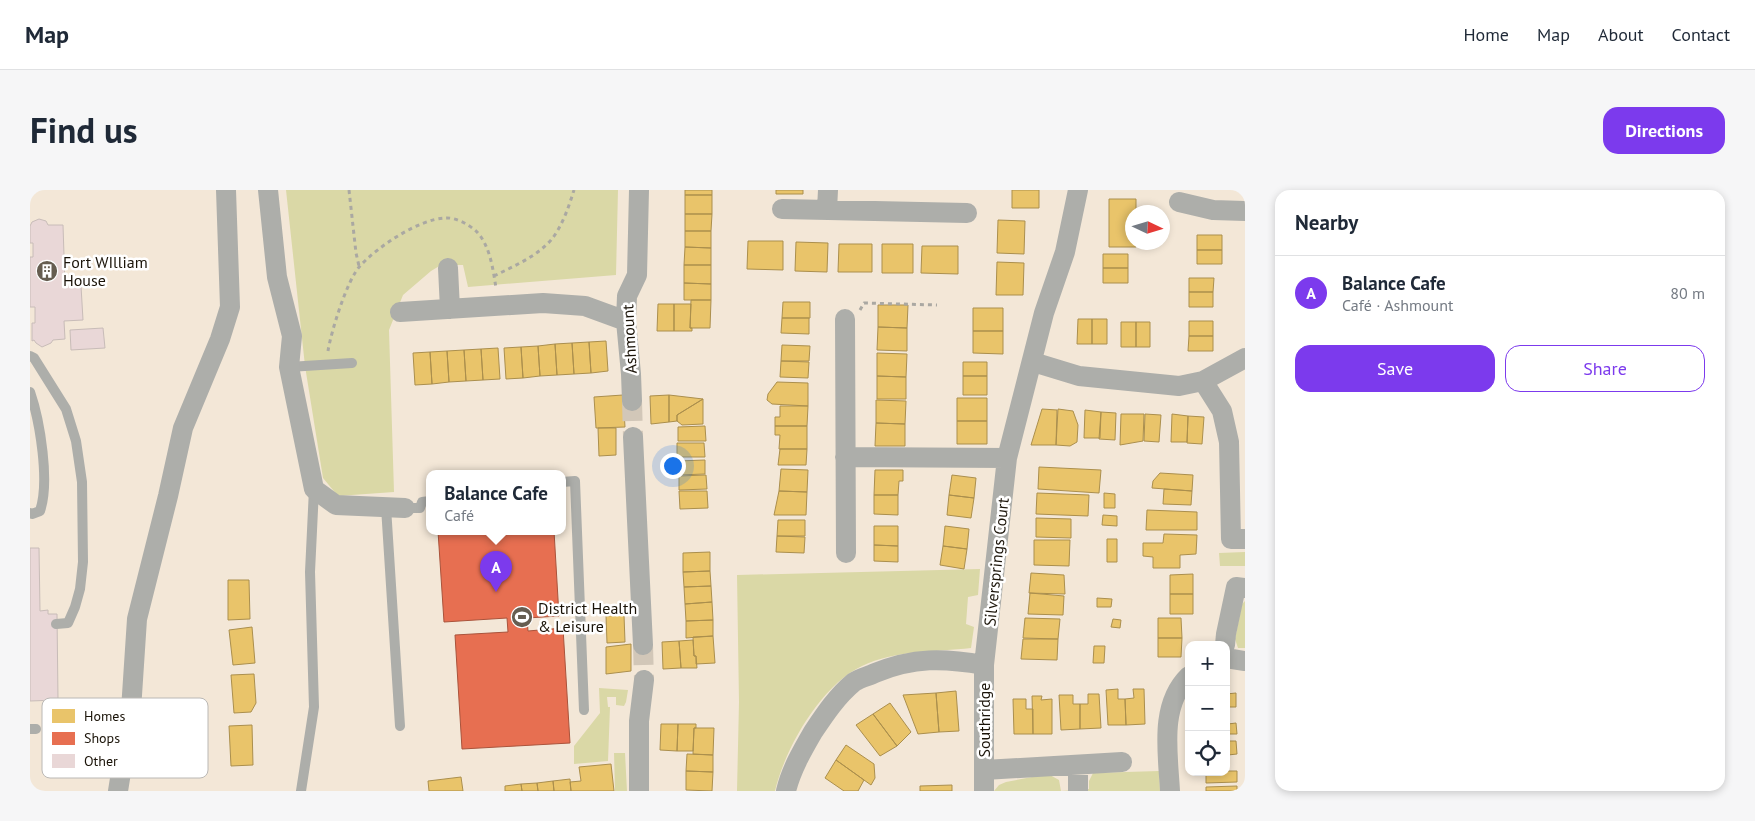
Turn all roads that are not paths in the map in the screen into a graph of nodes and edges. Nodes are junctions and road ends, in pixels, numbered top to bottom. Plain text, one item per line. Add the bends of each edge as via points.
1 (226, 190) edge
2 (268, 190) edge
3 (639, 190) edge
4 (1078, 190) edge
5 (828, 200) edge
6 (1179, 202) dead end
7 (782, 208) dead end
8 (1245, 211) edge
9 (967, 213) dead end
10 (448, 268) dead end
11 (450, 309) junction
12 (400, 312) dead end
13 (845, 319) road end
14 (626, 321) junction
15 (30, 356) edge
16 (1245, 358) edge
17 (1033, 362) junction
18 (352, 363) dead end
19 (289, 367) junction
20 (1203, 381) junction
21 (30, 392) edge
22 (632, 400) tunnel mouth
23 (633, 437) tunnel mouth
24 (845, 457) junction
25 (1007, 458) junction
26 (566, 482) edge
27 (314, 489) junction
28 (426, 502) edge
29 (395, 508) junction
30 (30, 513) edge
31 (1245, 539) edge
32 (846, 553) dead end
33 (1245, 588) edge
34 (56, 624) dead end
35 (1225, 641) edge
36 (643, 645) tunnel mouth
37 (1230, 659) edge
38 (1245, 661) edge
39 (984, 665) junction
40 (1185, 679) edge
41 (644, 680) tunnel mouth
42 (132, 698) edge
43 (584, 710) dead end
44 (400, 726) dead end
45 (1122, 762) dead end
46 (1078, 766) junction
47 (984, 770) junction
48 (120, 778) edge
49 (118, 791) edge
50 (301, 791) edge
51 (639, 791) edge
52 (786, 791) edge
53 (984, 791) edge
54 (1078, 791) edge
55 (1170, 791) edge

1 - 42 street via 230,308 183,428 137,619
2 - 19 street via 277,277 292,336
3 - 14 street, Ashmount via 637,274 627,296
4 - 17 street, Silversprings Court via 1065,252 1044,313
5 - 7 street
5 - 9 street via 904,203
6 - 8 street via 1213,210
10 - 11 street
11 - 12 street
11 - 14 street via 543,303 585,306
13 - 24 street
14 - 22 street, Ashmount
15 - 34 lane via 66,409 73,427 83,492 80,589 68,623
16 - 20 street
17 - 20 street via 1079,376 1179,386
17 - 25 street, Silversprings Court
18 - 19 lane
19 - 27 street
20 - 31 street via 1222,410 1229,442 1231,539
21 - 30 lane via 40,429 44,501 40,511
23 - 36 street
24 - 25 street
24 - 32 street
25 - 39 street, Silversprings Court
26 - 43 lane via 575,481
27 - 29 street via 336,505
27 - 50 lane via 310,572 314,707
28 - 29 lane via 422,502 420,508
29 - 44 lane
33 - 35 street via 1236,587
37 - 38 street
39 - 47 street, Southridge
39 - 52 street, Southridge via 938,659 912,662 856,681 829,707 808,740
40 - 55 street via 1171,704 1168,737
41 - 51 street via 639,721
45 - 46 street, Southridge
46 - 47 street, Southridge
46 - 54 street
47 - 53 street, Southridge
48 - 49 street

